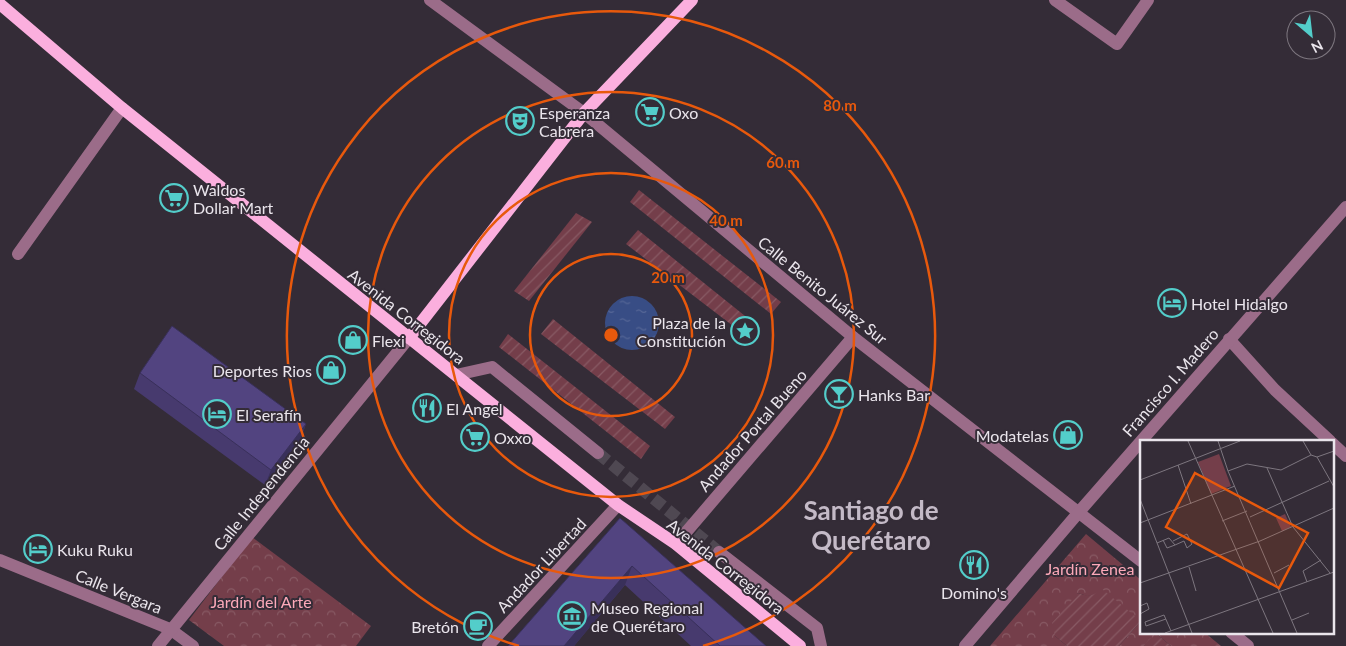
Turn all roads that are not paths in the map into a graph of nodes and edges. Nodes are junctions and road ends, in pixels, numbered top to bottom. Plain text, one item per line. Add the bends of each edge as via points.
1 (430, 0) edge
2 (692, 0) edge
3 (1055, 0) edge
4 (1148, 0) edge
5 (0, 4) edge
6 (122, 108) junction
7 (584, 113) junction
8 (1346, 207) edge
9 (18, 254) dead end
10 (853, 337) junction
11 (409, 338) junction
12 (1229, 339) junction
13 (456, 374) junction
14 (1141, 440) edge
15 (1329, 440) edge
16 (1140, 442) edge
17 (1334, 445) edge
18 (598, 453) tunnel mouth
19 (1346, 456) edge
20 (618, 506) junction
21 (1079, 512) junction
22 (676, 544) junction
23 (720, 552) tunnel mouth
24 (0, 560) edge
25 (1140, 560) edge
26 (170, 630) junction
27 (1233, 634) edge
28 (158, 646) edge
29 (194, 646) edge
30 (488, 646) edge
31 (800, 646) edge
32 (821, 646) edge
33 (965, 646) edge
34 (1248, 646) edge

1 - 7 street, Calle Benito Juárez Sur
2 - 7 main road
3 - 4 street via 1117,44
5 - 6 main road, Avenida Corregidora
6 - 9 street
6 - 11 main road, Avenida Corregidora
7 - 10 street, Calle Benito Juárez Sur
7 - 11 main road
8 - 12 street, Francisco I. Madero
10 - 21 street, Calle Benito Juárez Sur
10 - 22 street, Andador Portal Bueno
11 - 13 main road, Avenida Corregidora
11 - 26 street, Calle Independencia
12 - 14 street, Francisco I. Madero
12 - 15 street
13 - 18 street via 492,367
13 - 20 main road, Avenida Corregidora
16 - 21 street, Francisco I. Madero
17 - 19 street
20 - 22 main road, Avenida Corregidora
20 - 30 street, Andador Libertad
21 - 25 street, Calle Benito Juárez Sur
21 - 33 street, Francisco I. Madero
22 - 31 main road, Avenida Corregidora
23 - 32 street via 817,628
24 - 26 street, Calle Vergara
26 - 28 street, Calle Independencia
26 - 29 street, Calle Vergara
27 - 34 street

